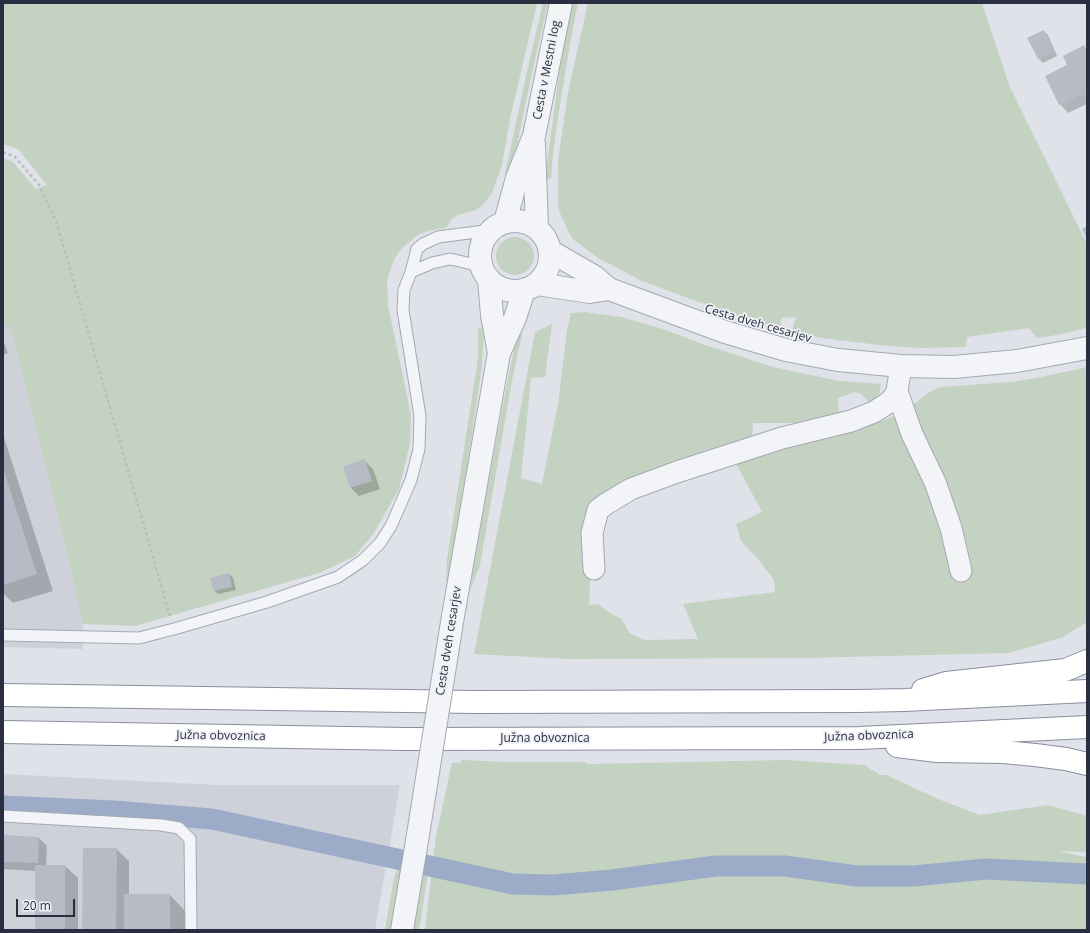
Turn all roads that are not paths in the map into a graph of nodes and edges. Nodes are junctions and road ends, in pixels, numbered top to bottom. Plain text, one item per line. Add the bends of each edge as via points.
1 (560, 3) edge
2 (534, 136) junction
3 (499, 226) junction
4 (537, 229) junction
5 (550, 251) junction
6 (411, 272) junction
7 (485, 273) junction
8 (530, 287) junction
9 (609, 289) junction
10 (1087, 348) edge
11 (499, 353) junction
12 (901, 366) junction
13 (897, 391) junction
14 (594, 570) dead end
15 (961, 571) dead end
16 (3, 635) edge
17 (1087, 661) edge
18 (1087, 691) edge
19 (3, 695) edge
20 (904, 700) junction
21 (1087, 727) edge
22 (3, 732) edge
23 (865, 737) junction
24 (1087, 764) edge
25 (3, 816) edge
26 (191, 930) edge
27 (402, 930) edge

1 - 2 street, Cesta v Mestni log
2 - 3 street, Cesta v Mestni log
2 - 4 street, Cesta v Mestni log
3 - 4 street via 512,221 525,222
3 - 6 lane via 438,237 423,244 417,249
3 - 7 street via 483,243 481,250
4 - 5 street via 546,239
5 - 8 street via 546,273
5 - 9 street, Cesta dveh cesarjev via 595,277
6 - 7 lane via 450,259
6 - 16 lane via 404,290 403,310 420,416 419,449 412,480 391,526 380,543 363,560 338,577 267,602 139,638
7 - 8 street via 501,289 516,292
7 - 11 street, Cesta dveh cesarjev
8 - 9 street, Cesta dveh cesarjev via 590,292
8 - 11 street, Cesta dveh cesarjev
9 - 12 street, Cesta dveh cesarjev via 725,332 786,350 838,360
10 - 12 street, Cesta dveh cesarjev via 981,365
11 - 27 street, Cesta dveh cesarjev, bridge
12 - 13 street
13 - 14 street via 888,403 851,421 782,438 677,472 616,497 598,510 592,533
13 - 15 street via 912,434 935,482 951,528
17 - 20 highway via 1066,670 946,683 925,688
18 - 20 highway
19 - 20 highway via 474,702
21 - 23 highway, Južna obvoznica
22 - 23 highway, Južna obvoznica via 405,739
23 - 24 highway via 898,746 937,751 1029,754
25 - 26 lane via 179,828 190,839

